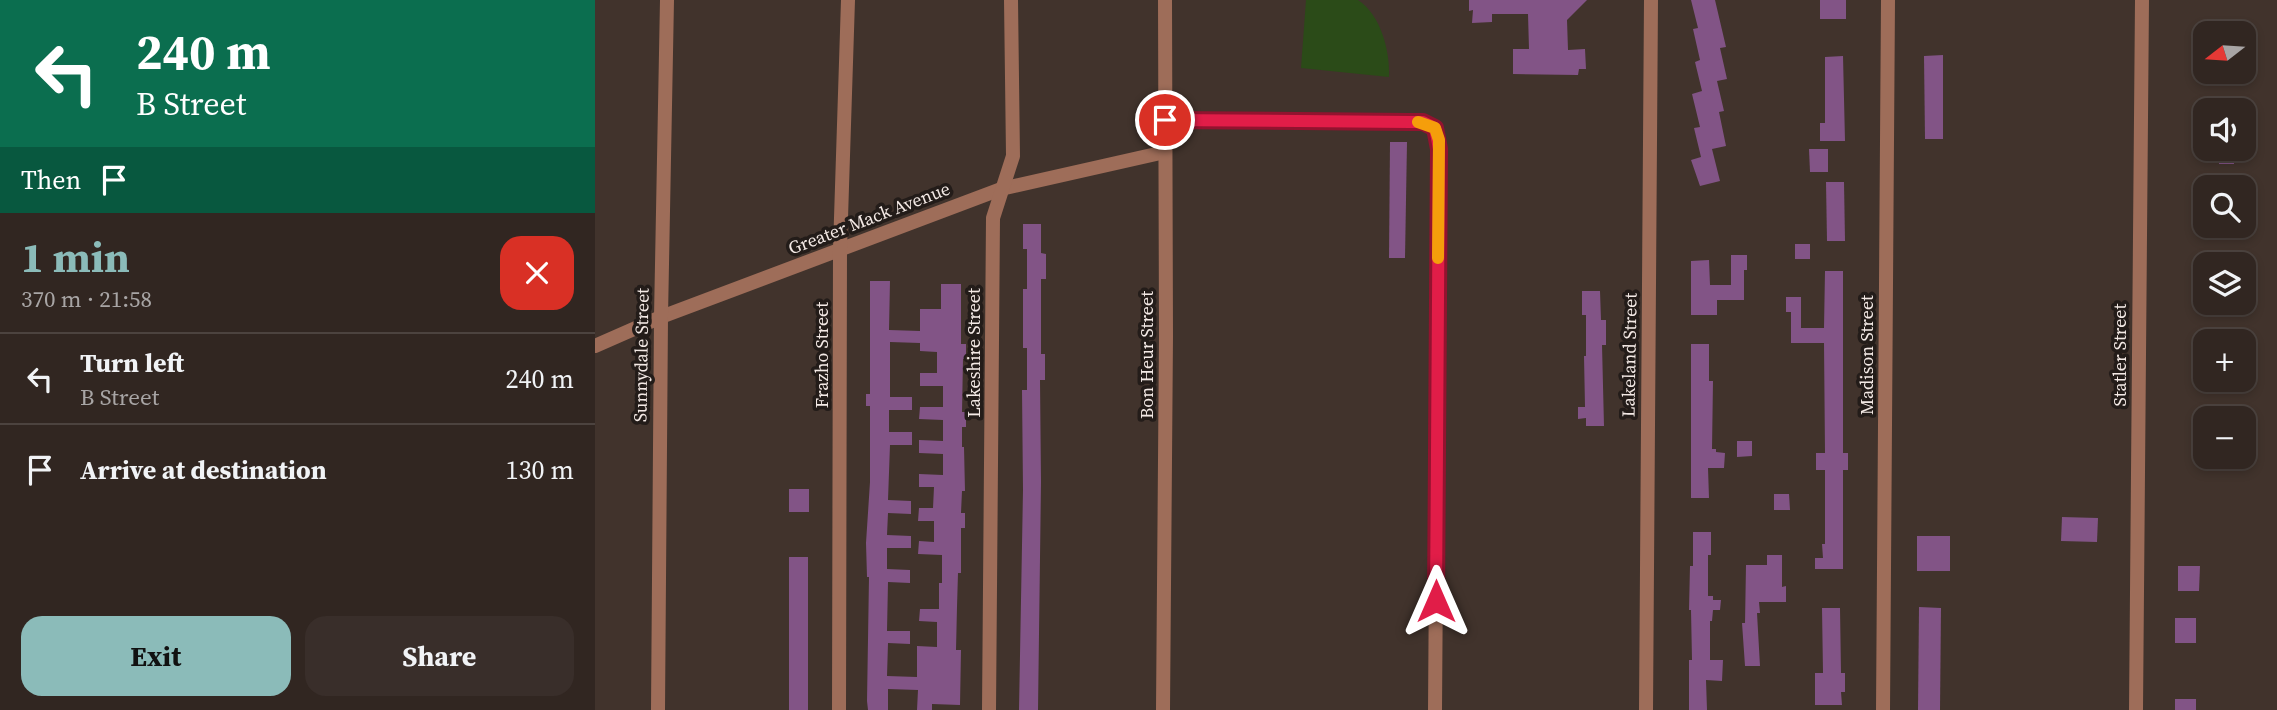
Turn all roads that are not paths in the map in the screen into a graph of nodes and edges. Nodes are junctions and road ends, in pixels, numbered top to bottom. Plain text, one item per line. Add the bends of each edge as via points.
1 (667, 0) edge
2 (848, 0) edge
3 (1011, 0) edge
4 (1165, 0) edge
5 (1651, 0) edge
6 (1888, 0) edge
7 (2141, 0) edge
8 (1165, 120) junction
9 (1165, 152) junction
10 (1001, 189) junction
11 (840, 249) junction
12 (661, 317) junction
13 (595, 346) edge
14 (658, 710) edge
15 (839, 710) edge
16 (989, 710) edge
17 (1163, 710) edge
18 (1435, 710) edge
19 (1646, 710) edge
20 (1883, 710) edge
21 (2136, 710) edge

1 - 12 street, Sunnydale Street
2 - 11 street, Frazho Street
3 - 10 street, Lakeshire Street via 1013,156
4 - 8 street, Bon Heur Street
5 - 19 street, Lakeland Street
6 - 20 street, Madison Street
7 - 21 street, Statler Street
8 - 9 street, Bon Heur Street
8 - 18 street via 1423,122 1435,128 1439,140
9 - 10 street, Greater Mack Avenue
9 - 17 street, Bon Heur Street
10 - 11 street, Greater Mack Avenue
10 - 16 street, Lakeshire Street via 993,218
11 - 12 street, Greater Mack Avenue
11 - 15 street, Frazho Street
12 - 13 street, Greater Mack Avenue
12 - 14 street, Sunnydale Street

